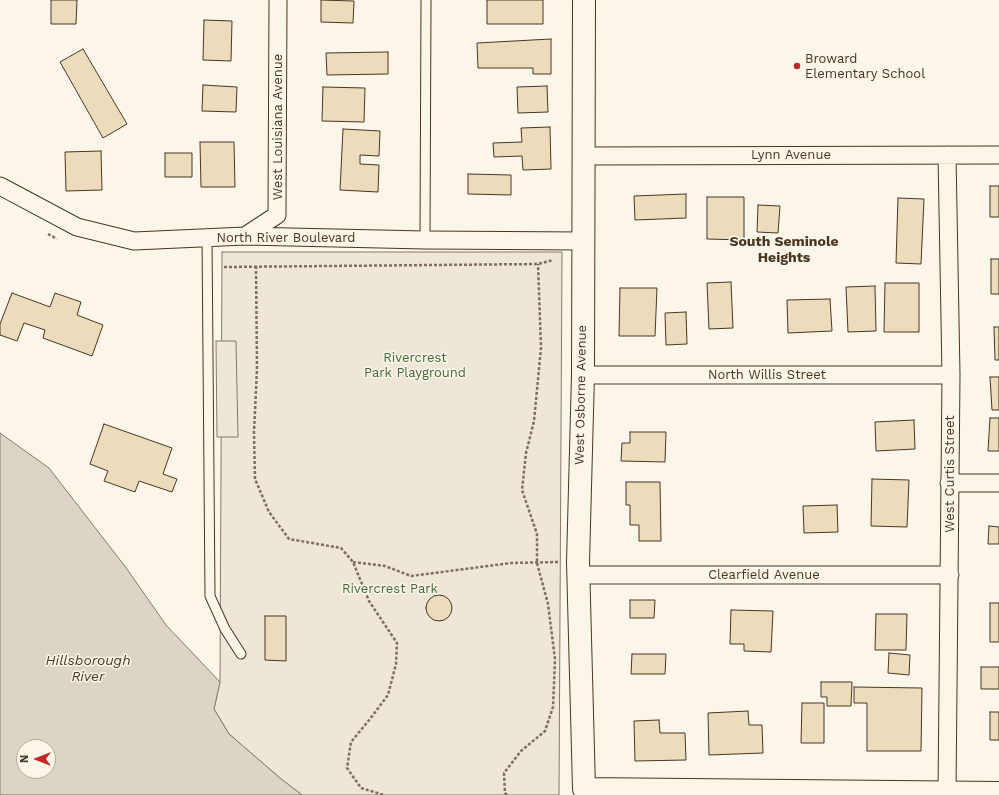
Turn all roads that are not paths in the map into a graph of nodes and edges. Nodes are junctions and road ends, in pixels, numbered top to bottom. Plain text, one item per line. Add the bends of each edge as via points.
1 (278, 0) edge
2 (426, 0) edge
3 (584, 0) edge
4 (583, 156) junction
5 (947, 156) junction
6 (999, 156) edge
7 (0, 186) edge
8 (244, 236) junction
9 (207, 238) junction
10 (425, 240) junction
11 (583, 241) junction
12 (583, 375) junction
13 (951, 375) junction
14 (949, 483) junction
15 (999, 483) edge
16 (571, 569) junction
17 (950, 575) junction
18 (241, 654) dead end
19 (947, 793) junction
20 (999, 793) edge

1 - 8 street, West Louisiana Avenue via 277,215
2 - 10 lane
3 - 4 street, West Osborne Avenue
4 - 5 street, Lynn Avenue
4 - 11 street, West Osborne Avenue
5 - 6 street, Lynn Avenue
5 - 13 street, West Curtis Street
7 - 9 street, North River Boulevard via 77,227 134,241
8 - 9 street, North River Boulevard
8 - 10 street, North River Boulevard
9 - 18 lane via 210,596 224,629
10 - 11 street, North River Boulevard
11 - 12 street, West Osborne Avenue
12 - 13 street, North Willis Street
12 - 16 street, West Osborne Avenue
13 - 14 street, West Curtis Street
14 - 15 street
14 - 17 street, West Curtis Street
16 - 17 street, Clearfield Avenue
16 - 19 street, West Osborne Avenue via 584,790
17 - 19 street, West Curtis Street
19 - 20 street

